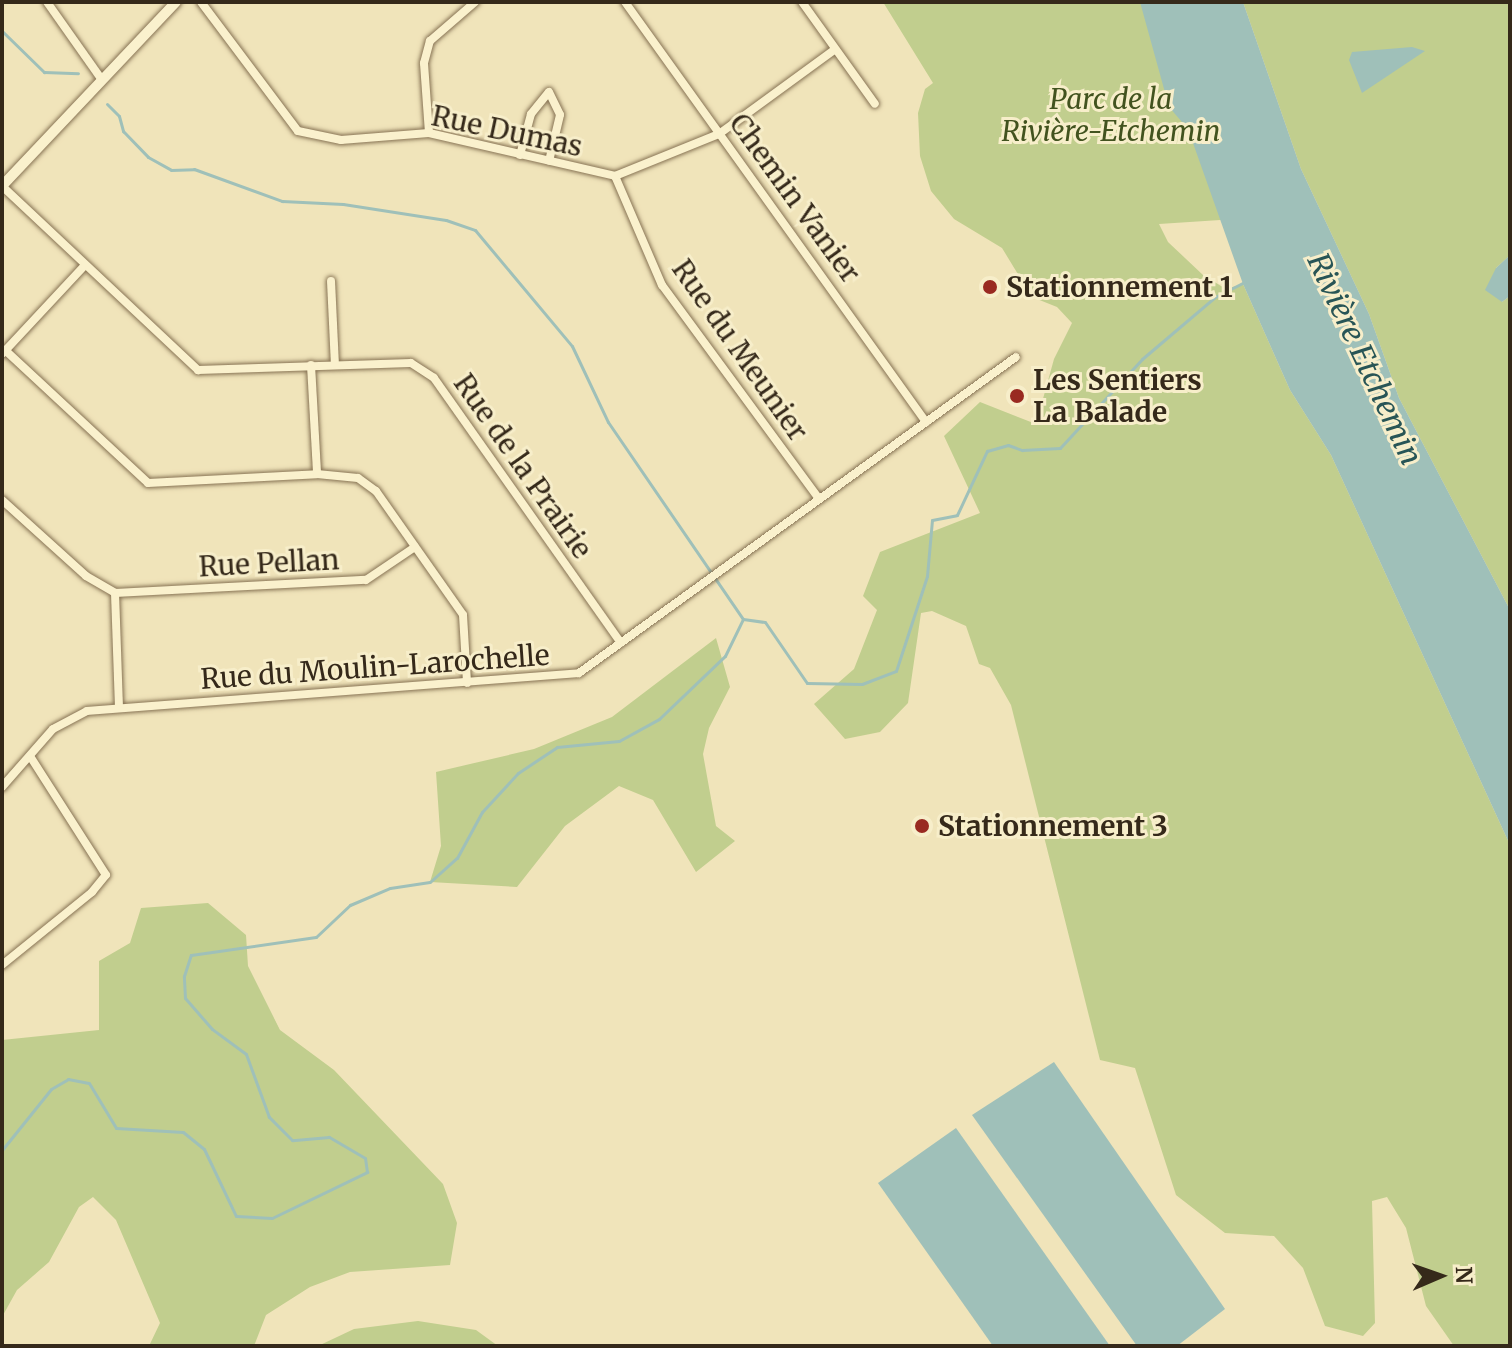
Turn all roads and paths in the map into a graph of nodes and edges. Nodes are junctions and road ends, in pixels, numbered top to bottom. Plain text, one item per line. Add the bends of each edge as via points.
1 (47, 2) edge
2 (176, 2) edge
3 (201, 2) edge
4 (475, 2) edge
5 (625, 2) edge
6 (802, 2) edge
7 (834, 50) junction
8 (102, 80) junction
9 (875, 104) dead end
10 (429, 133) junction
11 (719, 134) junction
12 (520, 155) junction
13 (549, 161) junction
14 (615, 176) junction
15 (2, 186) edge
16 (85, 265) junction
17 (331, 281) dead end
18 (4, 352) edge
19 (1016, 357) dead end
20 (311, 365) junction
21 (335, 365) junction
22 (926, 422) junction
23 (317, 474) junction
24 (819, 499) junction
25 (2, 500) edge
26 (415, 547) junction
27 (115, 593) junction
28 (621, 643) junction
29 (467, 683) junction
30 (119, 706) junction
31 (30, 756) junction
32 (2, 787) edge
33 (2, 965) edge

1 - 8 street
2 - 8 street
3 - 10 street, Rue Dumas via 298,131 341,140
4 - 10 street via 430,41 424,63
5 - 11 street, Chemin Vanier
6 - 7 street
7 - 9 street
7 - 11 street, Rue Dumas
8 - 15 street
10 - 12 street, Rue Dumas
11 - 14 street, Rue Dumas
11 - 22 street, Chemin Vanier
12 - 13 street, Rue Dumas
12 - 13 street via 531,114 549,92 560,115
13 - 14 street, Rue Dumas
14 - 24 street, Rue du Meunier via 662,285
15 - 16 street, Rue de la Prairie
16 - 18 street
16 - 20 street, Rue de la Prairie via 198,370 221,373
17 - 21 street
18 - 23 street via 148,483
19 - 22 street, Rue du Moulin-Larochelle
20 - 21 street, Rue de la Prairie
20 - 23 street
21 - 28 street, Rue de la Prairie via 411,363 434,378
22 - 24 street, Rue du Moulin-Larochelle
23 - 26 street via 358,478
24 - 28 street, Rue du Moulin-Larochelle
25 - 27 street via 86,576
26 - 27 street, Rue Pellan via 366,580
26 - 29 street via 463,615
27 - 30 street
28 - 29 street, Rue du Moulin-Larochelle via 567,677
29 - 30 street, Rue du Moulin-Larochelle
30 - 31 street, Rue du Moulin-Larochelle via 87,711 53,729
31 - 32 street, Rue du Moulin-Larochelle
31 - 33 street via 106,875

